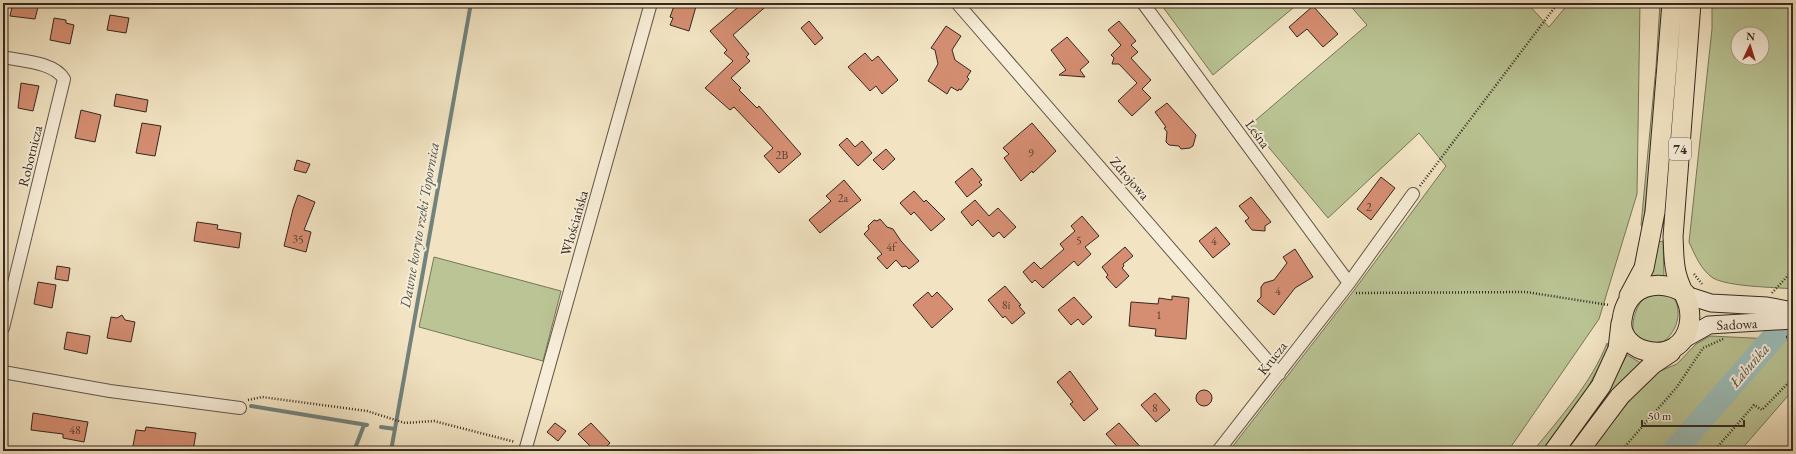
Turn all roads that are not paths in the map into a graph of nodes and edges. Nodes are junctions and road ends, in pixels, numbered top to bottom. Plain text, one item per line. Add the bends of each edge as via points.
1 (652, 3) edge
2 (957, 3) edge
3 (1143, 3) edge
4 (1672, 3) edge
5 (1691, 3) edge
6 (3, 57) edge
7 (1413, 194) road end
8 (1351, 288) junction
9 (1685, 294) junction
10 (1627, 300) junction
11 (1793, 311) edge
12 (1793, 320) edge
13 (1621, 324) junction
14 (3, 328) edge
15 (1679, 344) junction
16 (3, 372) edge
17 (1279, 374) junction
18 (240, 408) road end
19 (526, 448) edge
20 (1218, 451) edge
21 (1554, 451) edge
22 (1579, 451) edge

1 - 19 street, Włościańska
2 - 17 street, Zdrojowa
3 - 8 street, Leśna
4 - 10 main road, 74 via 1651,235 1644,268
5 - 9 main road, 74 via 1673,237 1675,269
6 - 14 street, Robotnicza via 46,66 57,71 64,79
7 - 8 street, Krucza
8 - 17 street, Krucza
9 - 10 main road via 1669,286 1650,286 1634,293
9 - 11 main road, Sadowa via 1711,303 1769,301
9 - 15 main road, 74 via 1690,313 1688,327
10 - 13 main road, 74
12 - 15 main road, Sadowa via 1709,325
13 - 15 main road via 1626,336 1637,348 1652,352
13 - 21 main road, 74 via 1618,349 1601,386
15 - 22 main road via 1653,364 1620,396
16 - 18 street
17 - 20 street, Krucza

